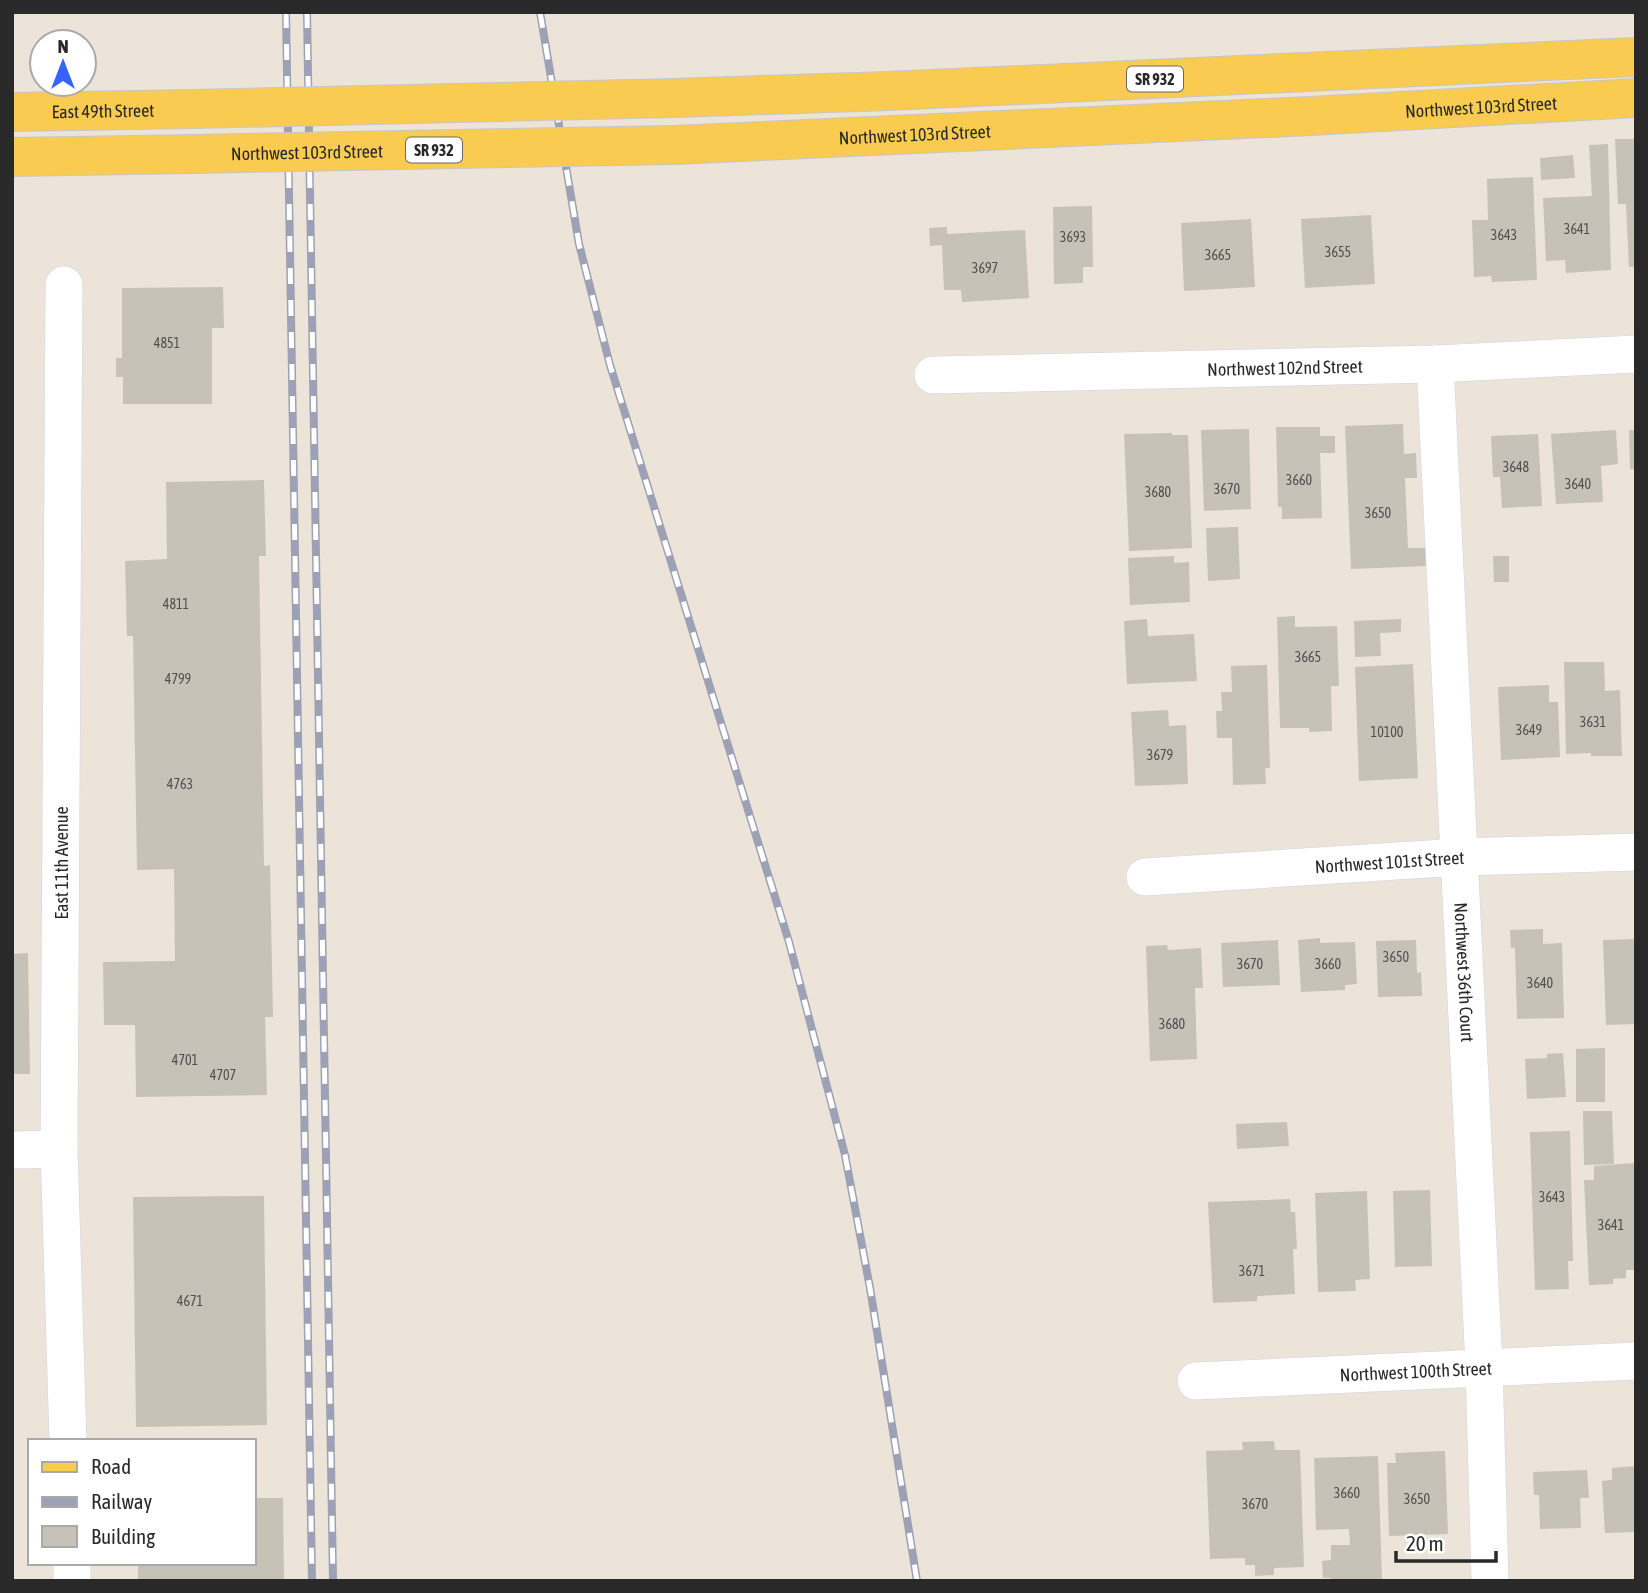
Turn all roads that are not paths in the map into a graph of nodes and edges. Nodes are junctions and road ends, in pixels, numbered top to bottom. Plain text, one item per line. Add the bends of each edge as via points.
1 (1636, 57) edge
2 (1636, 98) edge
3 (12, 112) edge
4 (12, 157) edge
5 (64, 285) dead end
6 (1636, 354) edge
7 (1435, 364) junction
8 (933, 376) dead end
9 (1636, 852) edge
10 (1460, 857) junction
11 (1145, 877) dead end
12 (59, 1149) junction
13 (12, 1150) edge
14 (1636, 1361) edge
15 (1484, 1366) junction
16 (1196, 1381) dead end
17 (68, 1439) edge
18 (1490, 1581) edge

1 - 3 main road, East 49th Street / SR 932, bridge via 888,92
2 - 4 main road, Northwest 103rd Street / SR 932, bridge via 675,145
5 - 12 street, East 11th Avenue
6 - 7 street, Northwest 102nd Street
7 - 8 street, Northwest 102nd Street
7 - 10 street, Northwest 36th Court
9 - 10 street, Northwest 101st Street
10 - 11 street, Northwest 101st Street
10 - 15 street, Northwest 36th Court
12 - 13 street
12 - 17 street, East 11th Avenue
14 - 15 street, Northwest 100th Street
15 - 16 street, Northwest 100th Street
15 - 18 street, Northwest 36th Court

